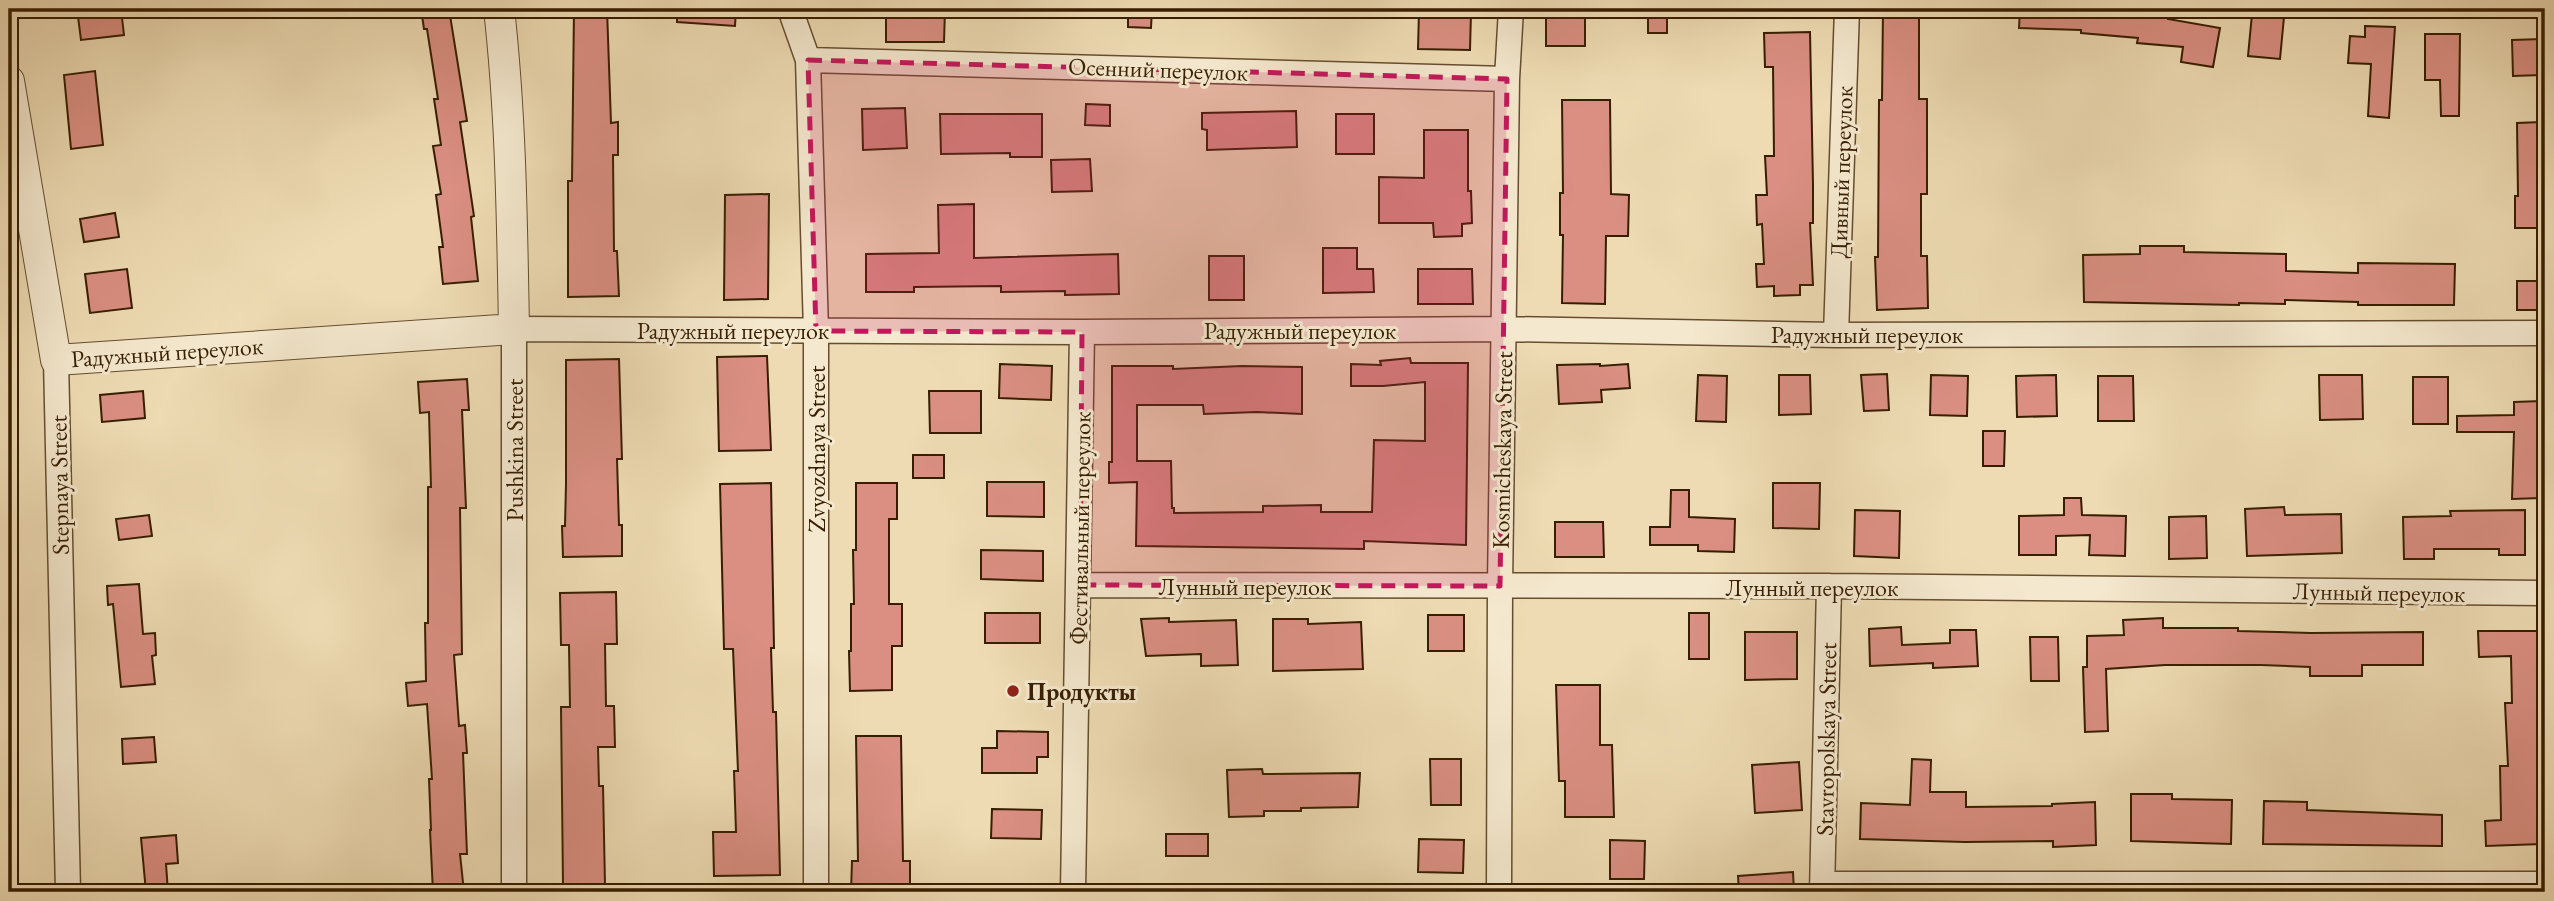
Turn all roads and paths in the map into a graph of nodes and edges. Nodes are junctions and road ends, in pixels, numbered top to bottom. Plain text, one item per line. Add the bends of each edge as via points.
1 (499, 9) edge
2 (790, 9) edge
3 (1511, 9) edge
4 (1846, 9) edge
5 (808, 60) junction
6 (1507, 79) junction
7 (9, 82) edge
8 (514, 329) junction
9 (1504, 329) junction
10 (816, 331) junction
11 (1082, 332) junction
12 (2545, 333) edge
13 (1836, 335) junction
14 (56, 360) junction
15 (1080, 585) junction
16 (1500, 586) junction
17 (1829, 586) junction
18 (2545, 593) edge
19 (2545, 884) edge
20 (1822, 888) edge
21 (68, 892) edge
22 (514, 892) edge
23 (816, 892) edge
24 (1073, 892) edge
25 (1499, 892) edge

1 - 8 street, Pushkina Street via 506,76
2 - 5 street, Zvyozdnaya Street
3 - 6 street, Kosmicheskaya Street
4 - 13 street, Дивный переулок
5 - 6 street, Осенний переулок
5 - 10 street, Zvyozdnaya Street
6 - 9 street, Kosmicheskaya Street
7 - 14 street, Stepnaya Street
8 - 10 street, Радужный переулок
8 - 14 street, Радужный переулок
8 - 22 street, Pushkina Street
9 - 11 street, Радужный переулок
9 - 13 street, Радужный переулок
9 - 16 street, Kosmicheskaya Street
10 - 11 street, Радужный переулок
10 - 23 street, Zvyozdnaya Street
11 - 15 street, Фестивальный переулок
12 - 13 street, Радужный переулок
14 - 21 street, Stepnaya Street
15 - 16 street, Лунный переулок
15 - 24 street, Фестивальный переулок
16 - 17 street, Лунный переулок
16 - 25 street, Kosmicheskaya Street
17 - 18 street, Лунный переулок
17 - 20 street, Stavropolskaya Street
19 - 20 street

